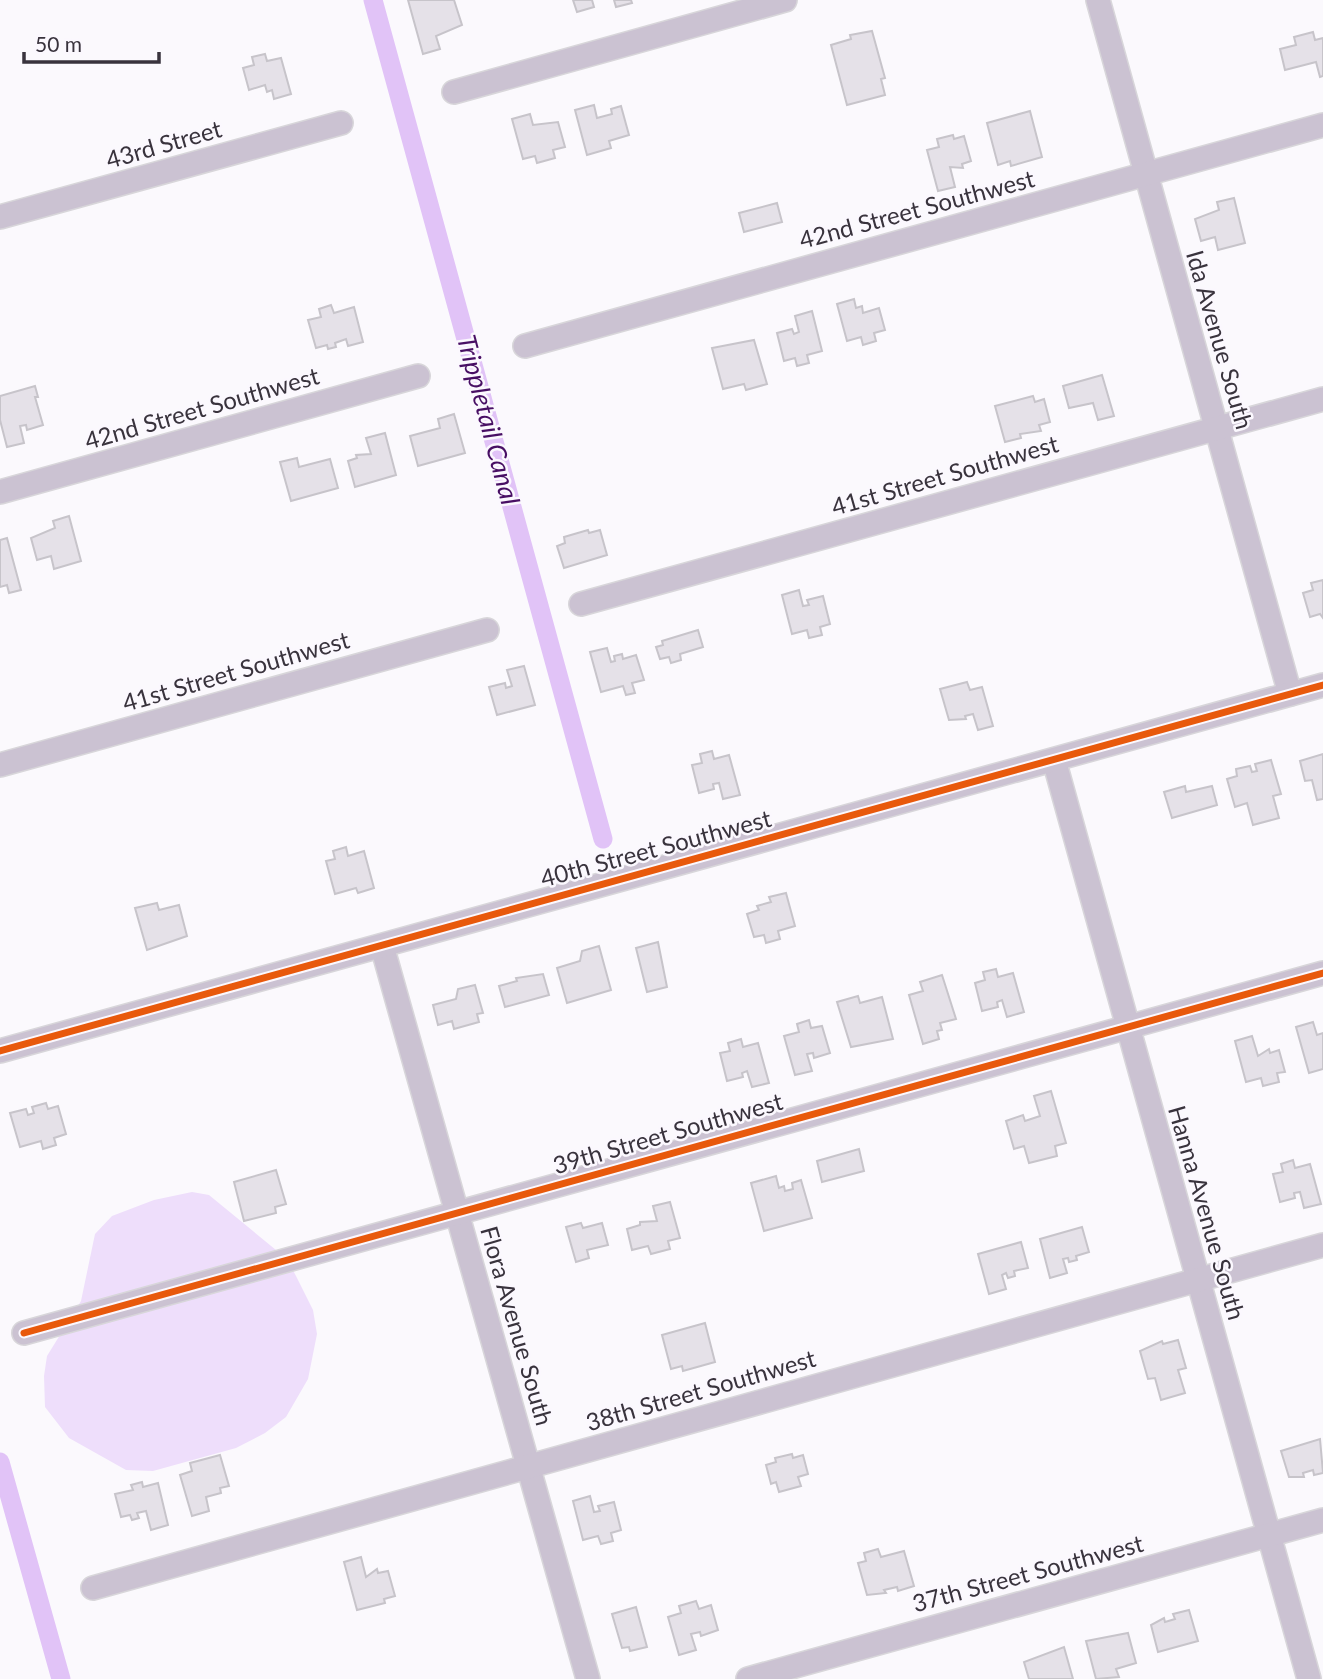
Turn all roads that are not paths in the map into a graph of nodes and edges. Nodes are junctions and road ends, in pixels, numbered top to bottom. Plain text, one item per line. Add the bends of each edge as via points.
1 (785, 0) edge
2 (1098, 0) edge
3 (454, 92) dead end
4 (341, 123) dead end
5 (1323, 125) edge
6 (1146, 174) junction
7 (0, 218) edge
8 (525, 346) dead end
9 (418, 376) dead end
10 (1323, 399) edge
11 (1217, 428) junction
12 (0, 492) edge
13 (581, 604) dead end
14 (486, 630) dead end
15 (1323, 685) edge
16 (1290, 694) junction
17 (1054, 761) junction
18 (0, 765) edge
19 (382, 946) junction
20 (1323, 973) edge
21 (1128, 1027) junction
22 (0, 1051) edge
23 (457, 1213) junction
24 (1323, 1245) edge
25 (1198, 1280) junction
26 (24, 1333) dead end
27 (528, 1468) junction
28 (1323, 1520) edge
29 (1269, 1535) junction
30 (93, 1588) dead end
31 (588, 1679) edge
32 (748, 1679) edge
33 (1309, 1679) edge

1 - 3 street
2 - 6 street, Ida Avenue South
4 - 7 street, 43rd Street
5 - 6 street, 42nd Street Southwest
6 - 8 street, 42nd Street Southwest
6 - 11 street, Ida Avenue South
9 - 12 street, 42nd Street Southwest
10 - 11 street, 41st Street Southwest
11 - 13 street, 41st Street Southwest
11 - 16 street, Ida Avenue South
14 - 18 street, 41st Street Southwest
15 - 16 street, 40th Street Southwest
16 - 17 street, 40th Street Southwest
17 - 19 street, 40th Street Southwest
17 - 21 street, Hanna Avenue South
19 - 22 street, 40th Street Southwest
19 - 23 street, Flora Avenue South
20 - 21 street, 39th Street Southwest
21 - 23 street, 39th Street Southwest
21 - 25 street, Hanna Avenue South
23 - 26 street, 39th Street Southwest
23 - 27 street, Flora Avenue South
24 - 25 street, 38th Street Southwest
25 - 27 street, 38th Street Southwest
25 - 29 street, Hanna Avenue South
27 - 30 street, 38th Street Southwest
27 - 31 street, Flora Avenue South
28 - 29 street, 37th Street Southwest
29 - 32 street, 37th Street Southwest
29 - 33 street, Hanna Avenue South

